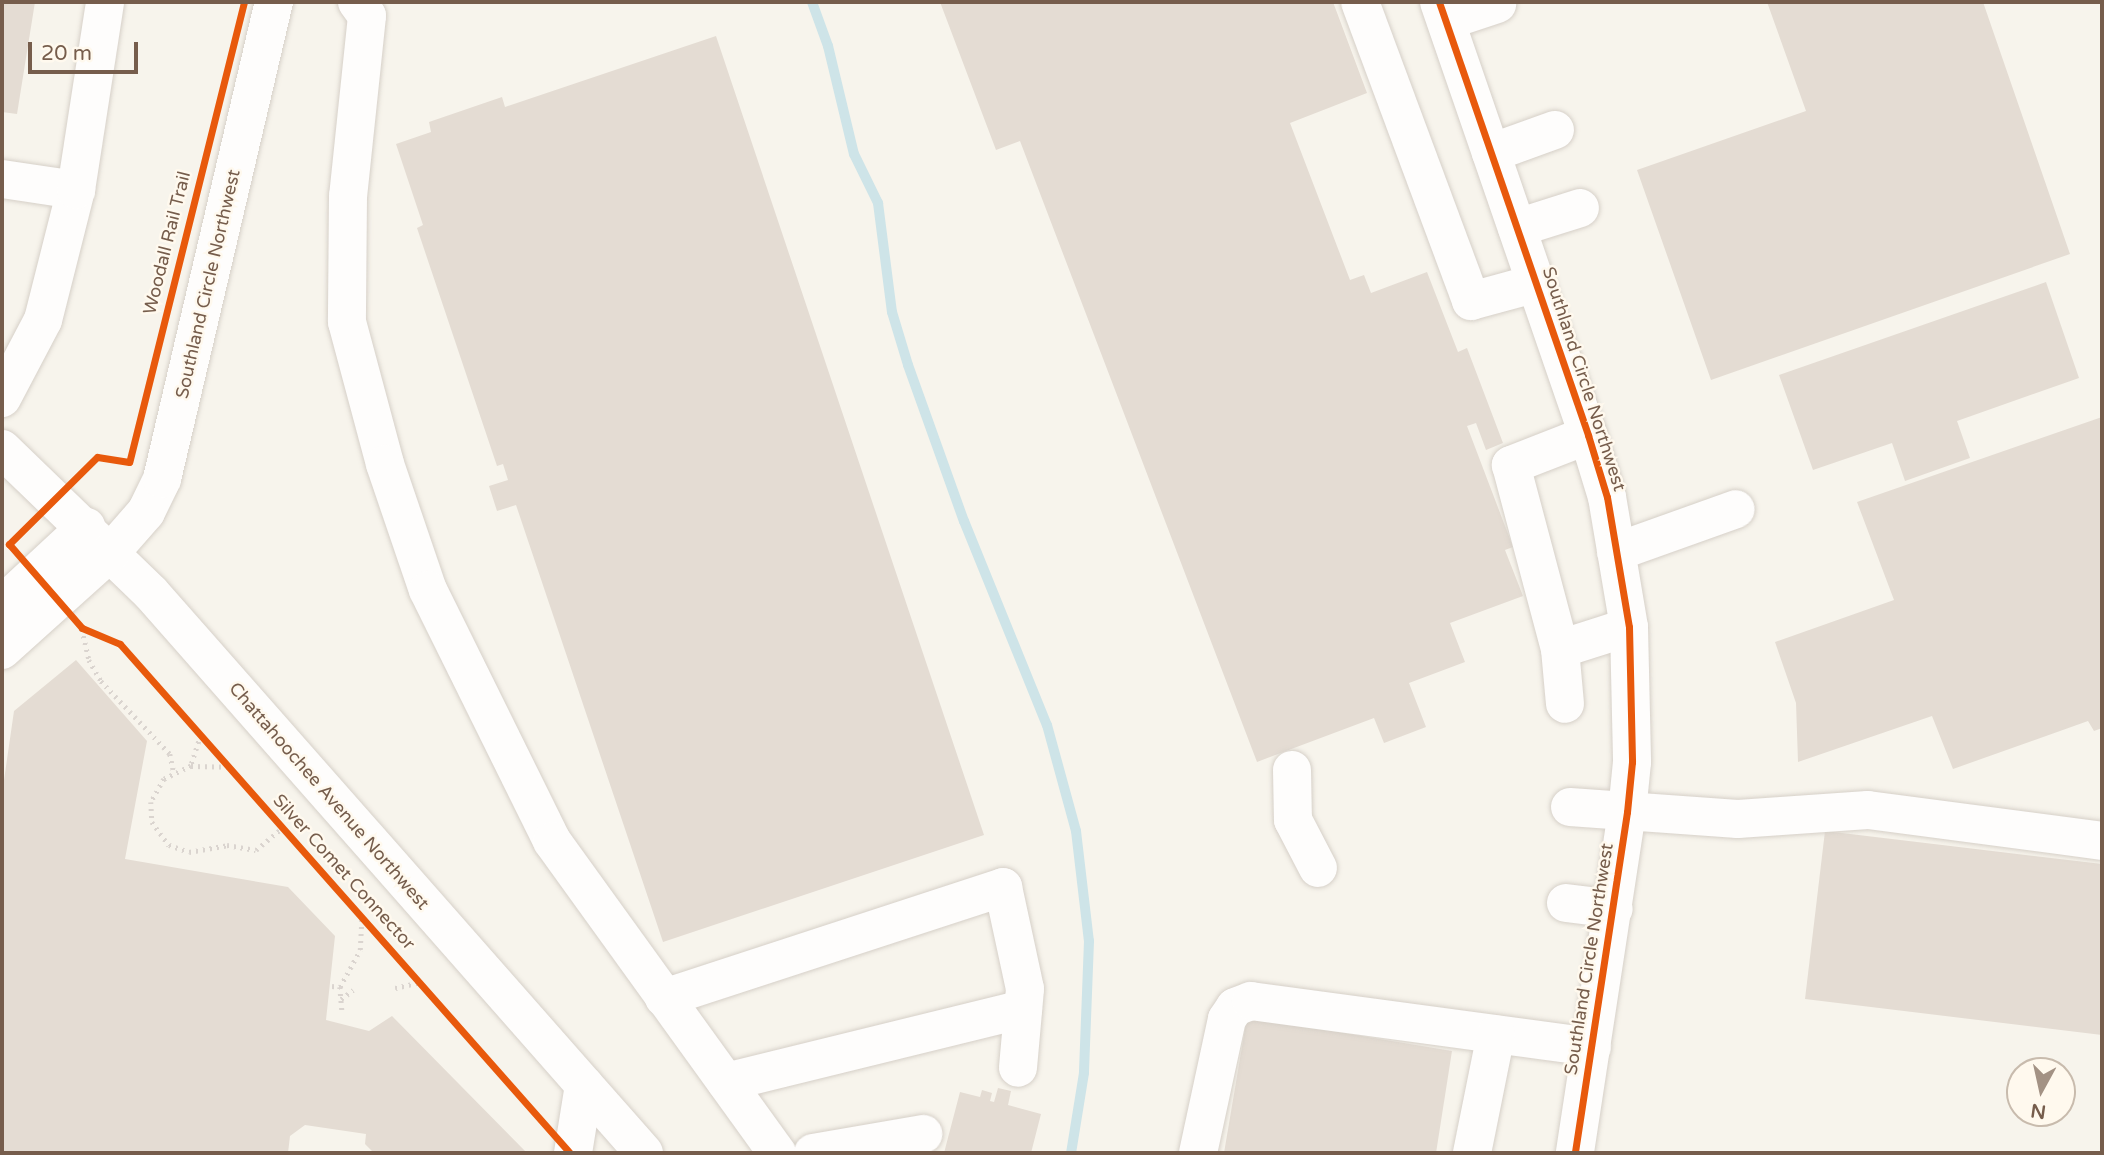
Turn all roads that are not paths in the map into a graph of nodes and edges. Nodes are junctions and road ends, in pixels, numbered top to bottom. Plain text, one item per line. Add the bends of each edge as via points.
1 (105, 2) edge
2 (274, 2) edge
3 (357, 2) edge
4 (1360, 2) edge
5 (1497, 4) dead end
6 (1443, 11) edge
7 (1555, 130) dead end
8 (1491, 153) junction
9 (2, 179) edge
10 (76, 190) junction
11 (1580, 208) dead end
12 (1517, 228) junction
13 (1536, 283) junction
14 (2, 398) edge
15 (1588, 435) junction
16 (2, 449) edge
17 (1736, 509) dead end
18 (98, 540) junction
19 (1616, 552) junction
20 (58, 602) junction
21 (2, 605) edge
22 (1629, 627) junction
23 (1560, 649) junction
24 (2, 650) edge
25 (1565, 704) dead end
26 (1292, 770) dead end
27 (1570, 807) dead end
28 (1627, 812) junction
29 (2102, 841) edge
30 (1318, 868) dead end
31 (1566, 903) dead end
32 (1614, 909) junction
33 (664, 998) junction
34 (1023, 1009) junction
35 (1496, 1034) junction
36 (1592, 1047) junction
37 (1018, 1068) dead end
38 (726, 1083) junction
39 (584, 1085) junction
40 (923, 1134) dead end
41 (573, 1153) edge
42 (644, 1153) edge
43 (777, 1153) edge
44 (813, 1153) edge
45 (1198, 1153) edge
46 (1472, 1153) edge
47 (1575, 1153) edge

1 - 10 street
2 - 18 street, Southland Circle Northwest via 162,479 146,512
3 - 33 street via 367,16 348,196 348,322 385,464 428,590 552,841
4 - 13 street via 1471,301
5 - 6 street
6 - 8 street, Southland Circle Northwest
7 - 8 street
8 - 12 street, Southland Circle Northwest
9 - 10 street
10 - 14 street via 43,320
11 - 12 street
12 - 13 street, Southland Circle Northwest
13 - 15 street, Southland Circle Northwest
15 - 19 street, Southland Circle Northwest via 1607,497
15 - 23 street via 1511,465
16 - 18 street, Chattahoochee Avenue Northwest
17 - 19 street
18 - 20 street, Southland Circle Northwest
18 - 39 street, Chattahoochee Avenue Northwest
19 - 22 street, Southland Circle Northwest
20 - 21 street
20 - 24 street
22 - 23 street
22 - 28 street, Southland Circle Northwest via 1632,762
23 - 25 street
26 - 30 street via 1293,820
27 - 28 street
28 - 29 street via 1738,819 1868,810
28 - 32 street, Southland Circle Northwest
31 - 32 street
32 - 36 street, Southland Circle Northwest
33 - 34 street via 1003,887 1025,989
33 - 38 street
34 - 37 street
34 - 38 street
35 - 36 street
35 - 45 street via 1251,1001 1235,1007 1227,1019
35 - 46 street
36 - 47 street, Southland Circle Northwest
38 - 43 street
39 - 41 street
39 - 42 street, Chattahoochee Avenue Northwest
40 - 44 street

